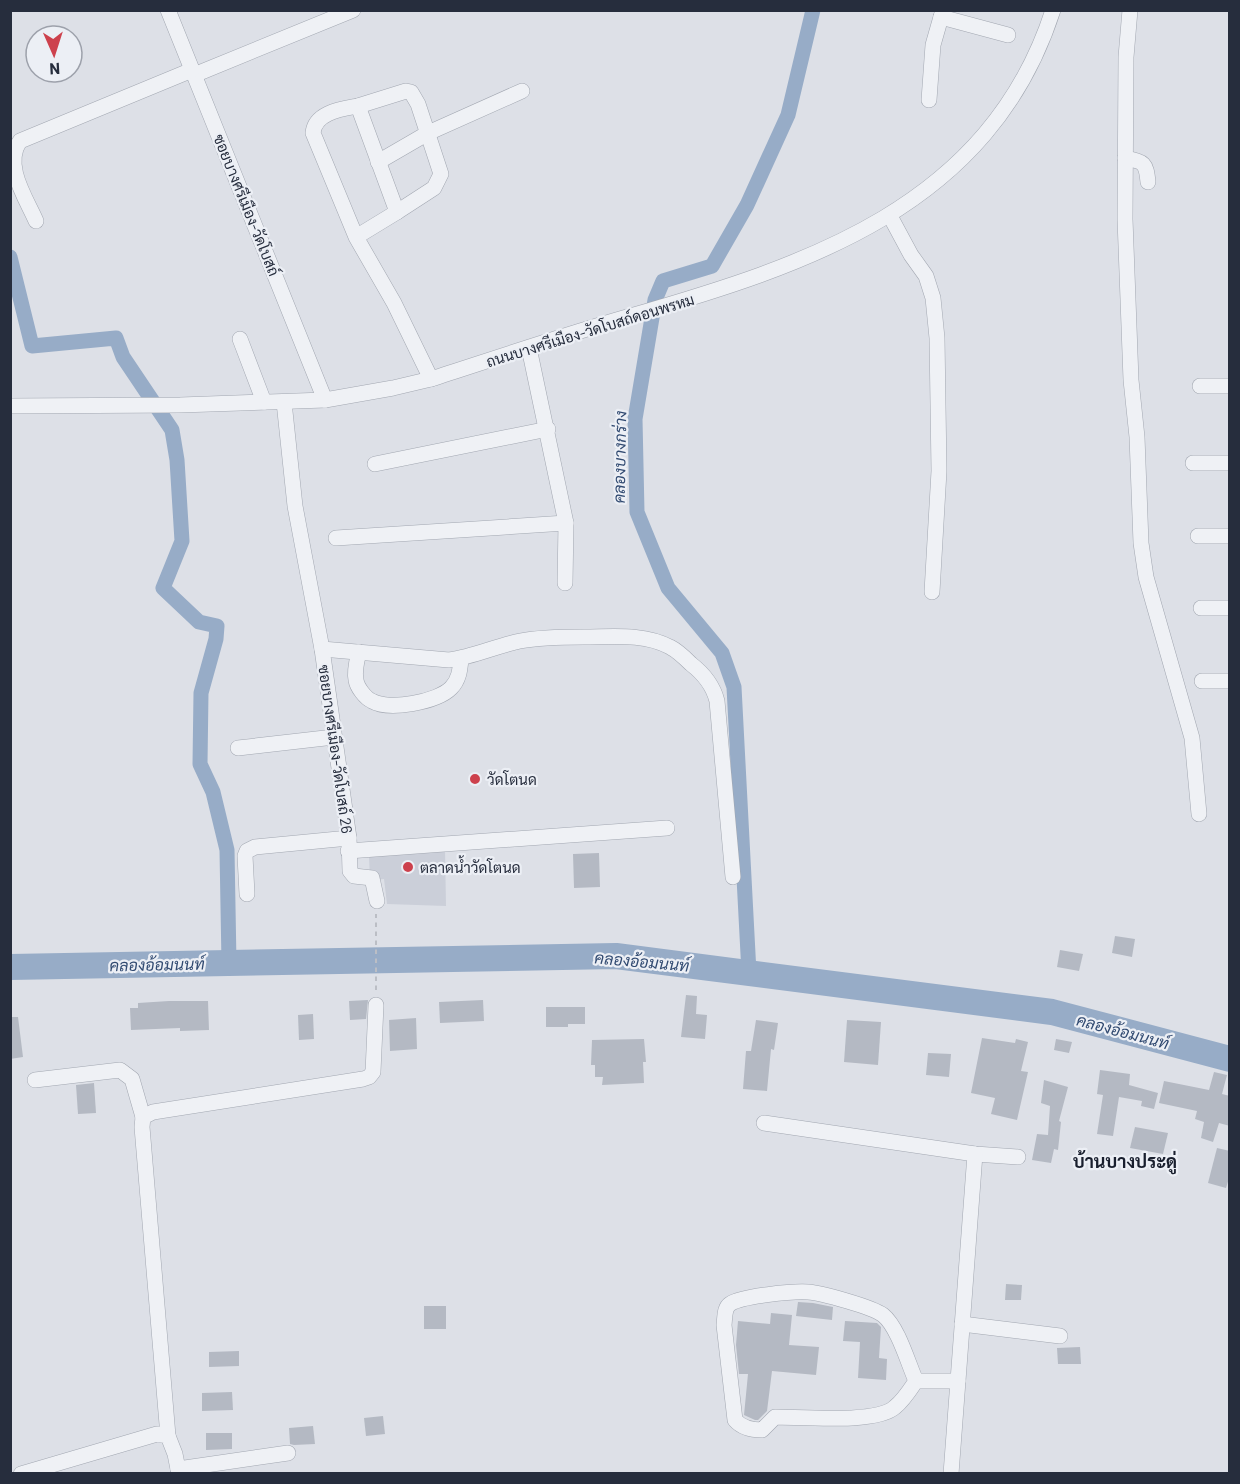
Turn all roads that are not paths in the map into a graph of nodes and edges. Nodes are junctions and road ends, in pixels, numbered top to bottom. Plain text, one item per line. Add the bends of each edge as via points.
1 (168, 10) edge
2 (353, 10) edge
3 (1053, 10) edge
4 (1130, 10) edge
5 (942, 14) edge
6 (1008, 35) dead end
7 (193, 73) junction
8 (522, 91) dead end
9 (930, 100) dead end
10 (358, 106) junction
11 (428, 133) junction
12 (1125, 158) junction
13 (378, 162) junction
14 (1148, 182) dead end
15 (396, 212) junction
16 (890, 216) junction
17 (36, 221) dead end
18 (356, 237) junction
19 (240, 339) dead end
20 (529, 348) junction
21 (431, 379) junction
22 (1200, 386) dead end
23 (1230, 386) edge
24 (325, 400) junction
25 (264, 402) junction
26 (284, 402) junction
27 (10, 406) edge
28 (548, 429) junction
29 (1193, 463) dead end
30 (1230, 463) edge
31 (375, 464) dead end
32 (566, 523) junction
33 (1197, 536) dead end
34 (1230, 536) edge
35 (336, 538) dead end
36 (565, 583) dead end
37 (932, 592) dead end
38 (1201, 608) dead end
39 (1230, 608) edge
40 (322, 649) junction
41 (359, 652) junction
42 (461, 659) junction
43 (1202, 681) dead end
44 (1230, 681) edge
45 (334, 737) junction
46 (238, 748) dead end
47 (1199, 814) dead end
48 (667, 828) dead end
49 (348, 844) junction
50 (733, 877) dead end
51 (247, 894) dead end
52 (377, 901) road end
53 (376, 1005) road end
54 (35, 1080) dead end
55 (143, 1117) junction
56 (764, 1123) dead end
57 (975, 1154) junction
58 (1018, 1157) dead end
59 (962, 1324) junction
60 (1060, 1335) dead end
61 (916, 1381) junction
62 (958, 1381) junction
63 (163, 1435) junction
64 (288, 1453) dead end
65 (178, 1471) edge
66 (21, 1473) edge
67 (951, 1473) edge

1 - 7 street, ซอยบางศรีเมือง-วัดโบสถ์
2 - 7 street
3 - 16 street, ถนนบางศรีเมือง-วัดโบสถ์ดอนพรหม via 1027,72 984,134 948,173
4 - 12 street
5 - 6 street
5 - 9 street via 933,45
7 - 17 street via 20,141 14,150 14,169
7 - 24 street, ซอยบางศรีเมือง-วัดโบสถ์
8 - 11 street
10 - 11 street via 411,92
10 - 13 street
10 - 18 street via 330,112 314,126 313,133
11 - 13 street
11 - 15 street via 441,174 438,183
12 - 14 street via 1144,163
12 - 47 street via 1131,380 1141,543 1146,577 1192,738
13 - 15 street
15 - 18 street
16 - 20 street, ถนนบางศรีเมือง-วัดโบสถ์ดอนพรหม via 776,270
16 - 37 street via 926,276 933,298 939,471
18 - 21 street
19 - 25 street
20 - 21 street, ถนนบางศรีเมือง-วัดโบสถ์ดอนพรหม
20 - 28 street
21 - 24 street, ถนนบางศรีเมือง-วัดโบสถ์ดอนพรหม
22 - 23 street
24 - 26 street, ถนนบางศรีเมือง-วัดโบสถ์ดอนพรหม
25 - 26 street, ถนนบางศรีเมือง-วัดโบสถ์ดอนพรหม
25 - 27 street, ถนนบางศรีเมือง-วัดโบสถ์ดอนพรหม
26 - 40 street, ซอยบางศรีเมือง-วัดโบสถ์ 26 via 295,506
28 - 31 street
28 - 32 street
29 - 30 street
32 - 35 street
32 - 36 street
33 - 34 street
38 - 39 street
40 - 41 street
40 - 45 street, ซอยบางศรีเมือง-วัดโบสถ์ 26
41 - 42 street
41 - 42 street via 356,681 372,702 385,705 438,698 459,678
42 - 50 street via 521,641 549,638 628,637 671,647 714,689
43 - 44 street
45 - 46 street
45 - 49 street, ซอยบางศรีเมือง-วัดโบสถ์ 26
48 - 49 street, ซอยบางศรีเมือง-วัดโบสถ์ 26
49 - 51 street via 255,847 245,856
49 - 52 street via 351,875 372,878
53 - 55 street via 373,1071 369,1077 153,1112
54 - 55 street via 120,1070 132,1078
55 - 63 street
56 - 57 street
57 - 58 street
57 - 59 street
59 - 60 street
59 - 62 street
61 - 61 street via 892,1326 882,1315 867,1309 809,1292 744,1299 730,1304 726,1310 724,1325 735,1420 745,1428 762,1430 775,1417 859,1418 885,1412 895,1408
61 - 62 street
62 - 67 street
63 - 65 street via 175,1454
63 - 66 street
64 - 65 street

